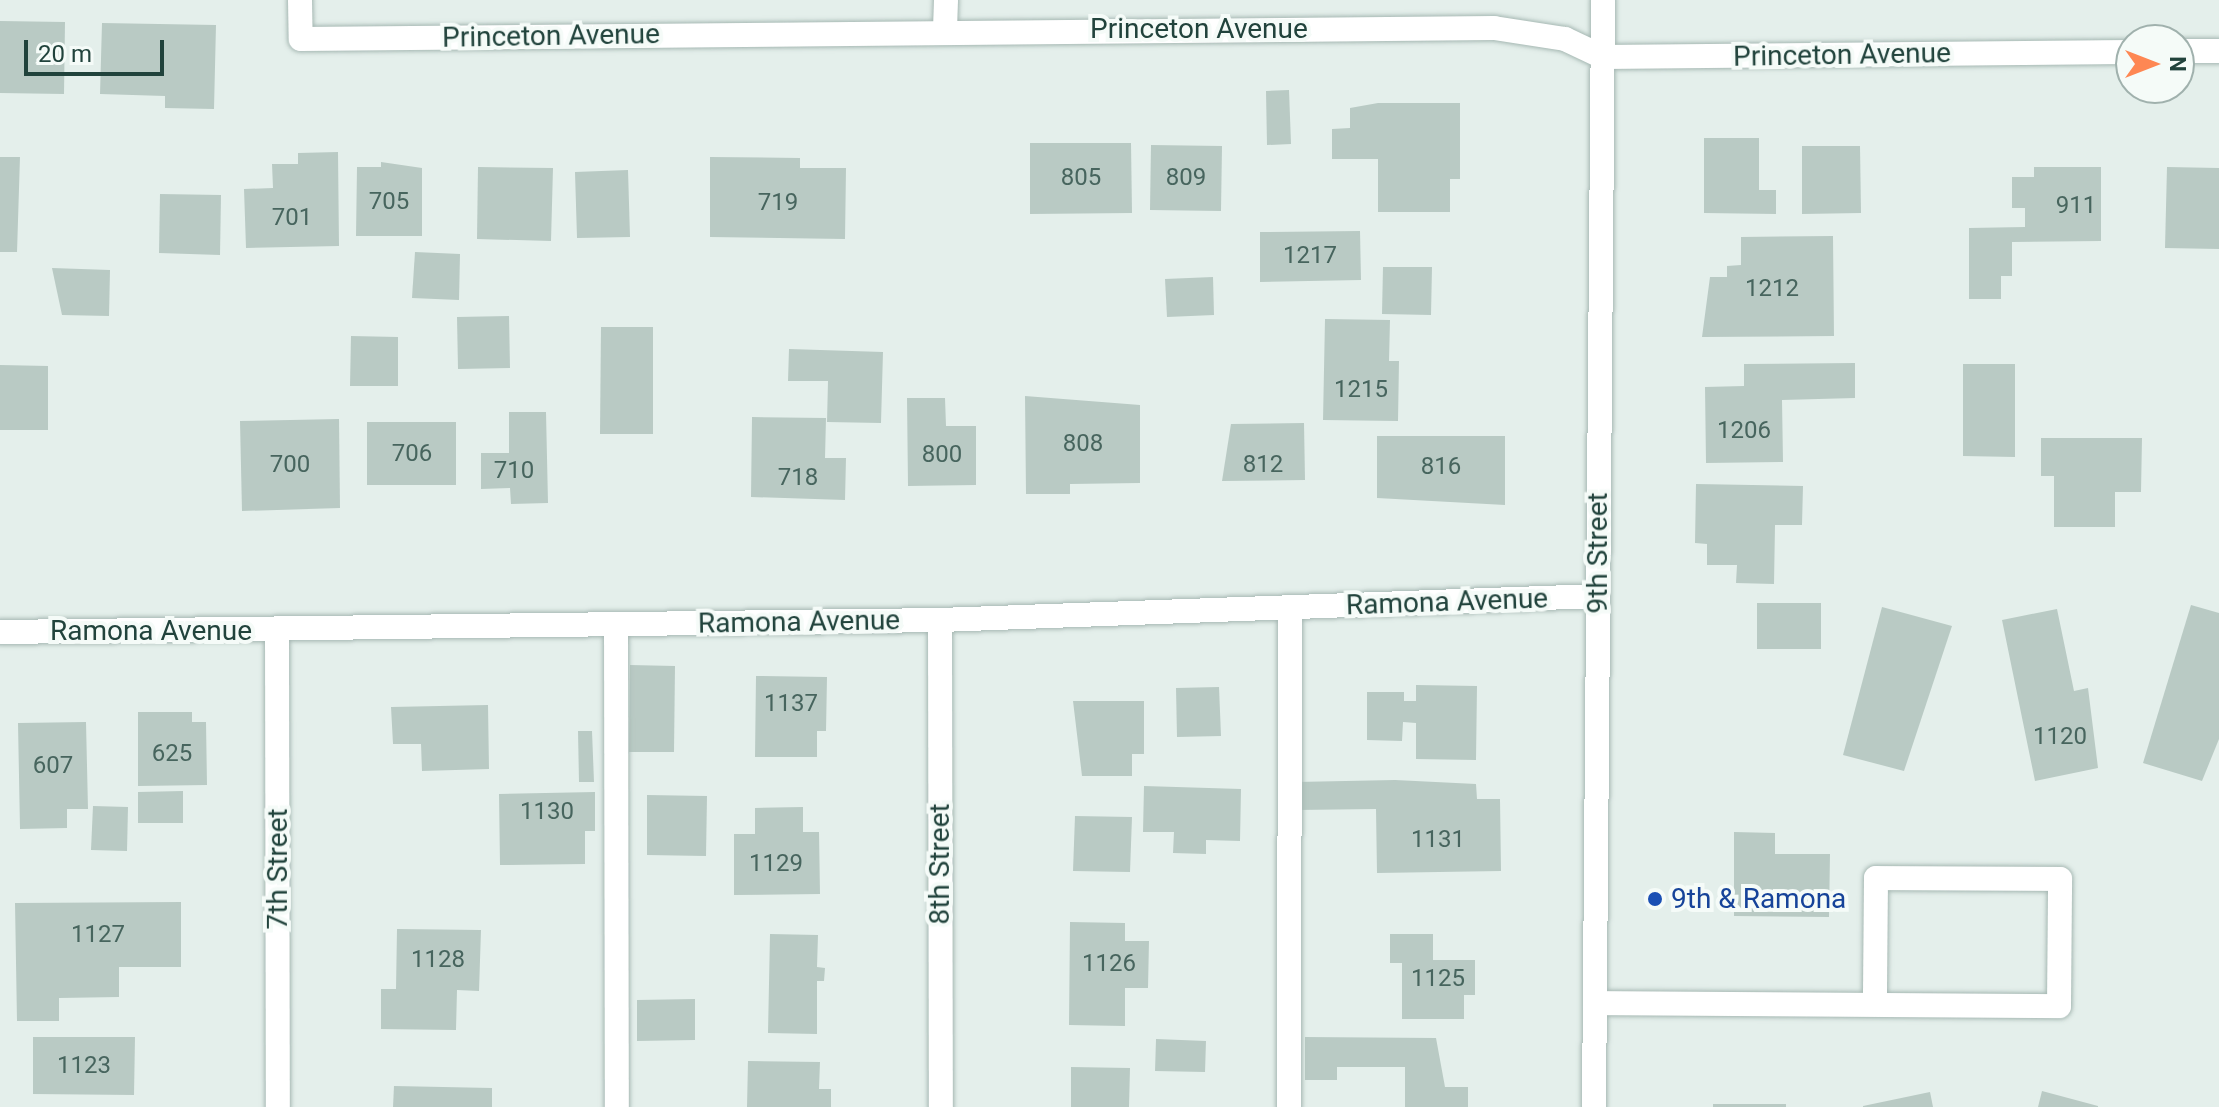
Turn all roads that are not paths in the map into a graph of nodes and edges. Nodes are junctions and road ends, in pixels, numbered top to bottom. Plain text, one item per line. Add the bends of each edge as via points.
1 (300, 0) edge
2 (946, 0) edge
3 (1603, 0) edge
4 (945, 29) junction
5 (2195, 51) edge
6 (2219, 51) edge
7 (2115, 52) edge
8 (1603, 57) junction
9 (1598, 596) junction
10 (1290, 607) junction
11 (940, 620) junction
12 (616, 625) junction
13 (277, 630) junction
14 (0, 632) edge
15 (1595, 1003) junction
16 (1875, 1004) junction
17 (278, 1107) edge
18 (617, 1107) edge
19 (941, 1107) edge
20 (1289, 1107) edge
21 (1594, 1107) edge

1 - 4 street, Princeton Avenue via 301,39
2 - 4 street
3 - 8 street, 9th Street
4 - 8 street, Princeton Avenue via 1494,28 1565,39
5 - 6 street
7 - 8 street, Princeton Avenue
8 - 9 street, 9th Street
9 - 10 street, Ramona Avenue
9 - 15 street, 9th Street
10 - 11 street, Ramona Avenue
10 - 20 street
11 - 12 street, Ramona Avenue
11 - 19 street, 8th Street
12 - 13 street, Ramona Avenue
12 - 18 street
13 - 14 street, Ramona Avenue
13 - 17 street, 7th Street
15 - 16 street
15 - 21 street, 9th Street
16 - 16 street via 2059,1006 2060,879 1876,878

